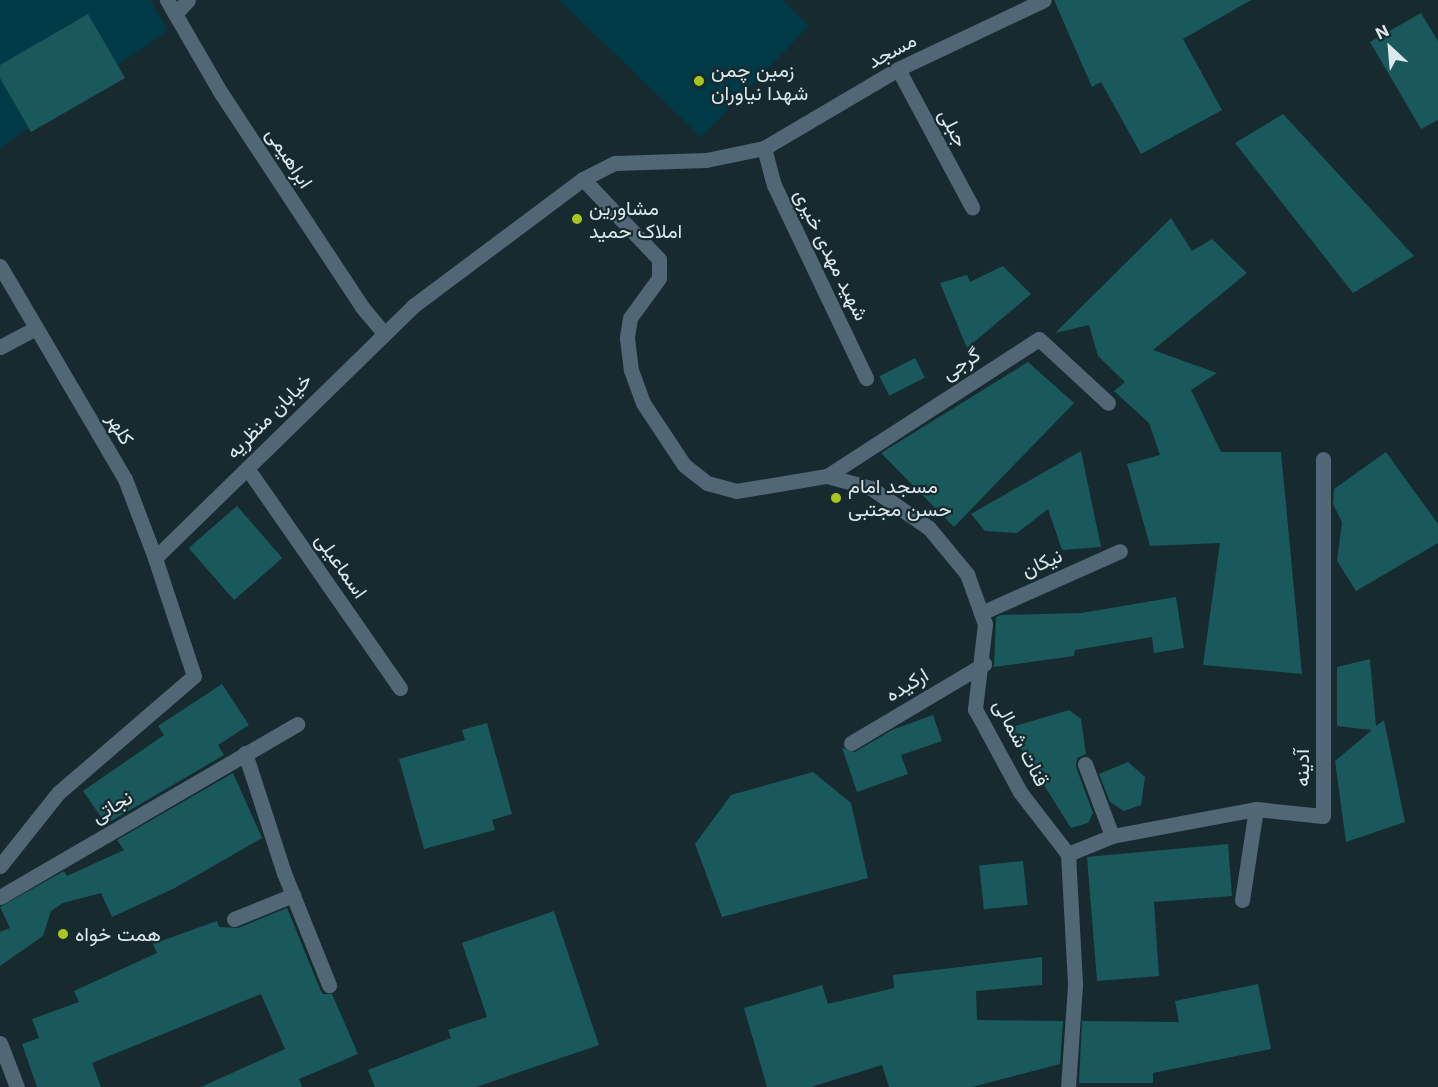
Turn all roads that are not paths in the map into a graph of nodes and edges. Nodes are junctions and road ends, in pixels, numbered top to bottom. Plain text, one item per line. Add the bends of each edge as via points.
1 (167, 0) edge
2 (188, 0) edge
3 (1044, 0) edge
4 (175, 14) junction
5 (898, 69) junction
6 (764, 148) junction
7 (583, 179) junction
8 (972, 207) dead end
9 (0, 266) edge
10 (36, 328) junction
11 (384, 333) junction
12 (0, 347) edge
13 (866, 378) dead end
14 (1108, 403) dead end
15 (1323, 459) dead end
16 (247, 468) junction
17 (827, 476) junction
18 (1120, 551) dead end
19 (155, 558) junction
20 (981, 613) junction
21 (984, 664) junction
22 (400, 688) dead end
23 (297, 724) dead end
24 (851, 743) dead end
25 (245, 753) junction
26 (1085, 764) dead end
27 (1256, 809) junction
28 (1112, 836) junction
29 (1068, 854) junction
30 (0, 866) edge
31 (293, 896) junction
32 (0, 897) edge
33 (1242, 900) dead end
34 (234, 919) dead end
35 (329, 985) dead end
36 (0, 1043) edge
37 (16, 1087) edge
38 (1068, 1087) edge

1 - 4 street, ابراهیمی
2 - 4 street
3 - 5 street, مسجد
4 - 11 street, ابراهیمی via 227,102 362,307
5 - 6 street, مسجد
5 - 8 street, جبلی
6 - 7 street, خیابان منظریه via 706,160 615,163
6 - 13 street, شهید مهدی خیری via 774,185
7 - 11 street, خیابان منظریه via 413,306
7 - 17 street, قنات شمالى via 659,259 659,278 630,318 630,359 643,403 684,465 707,483 736,491
9 - 10 street, کلهر
10 - 12 street
10 - 19 street, کلهر via 125,479
11 - 16 street, خیابان منظریه
14 - 17 street, گرجی via 1039,339
15 - 27 street, آدینه via 1323,816
16 - 19 street, خیابان منظریه
16 - 22 street, اسماعیلی
17 - 20 street, قنات شمالى via 871,488 929,528 967,574
18 - 20 street, نیکان
19 - 30 street via 194,676 58,793
20 - 21 street, قنات شمالى
21 - 24 street, ارکیده
21 - 29 street, قنات شمالى via 975,709 1020,792
23 - 25 street, نجاتی
25 - 31 street
25 - 32 street, نجاتی
26 - 28 street
27 - 28 street, آدینه
27 - 33 street
28 - 29 street, آدینه
29 - 38 street via 1075,985
31 - 34 street
31 - 35 street
36 - 37 street

